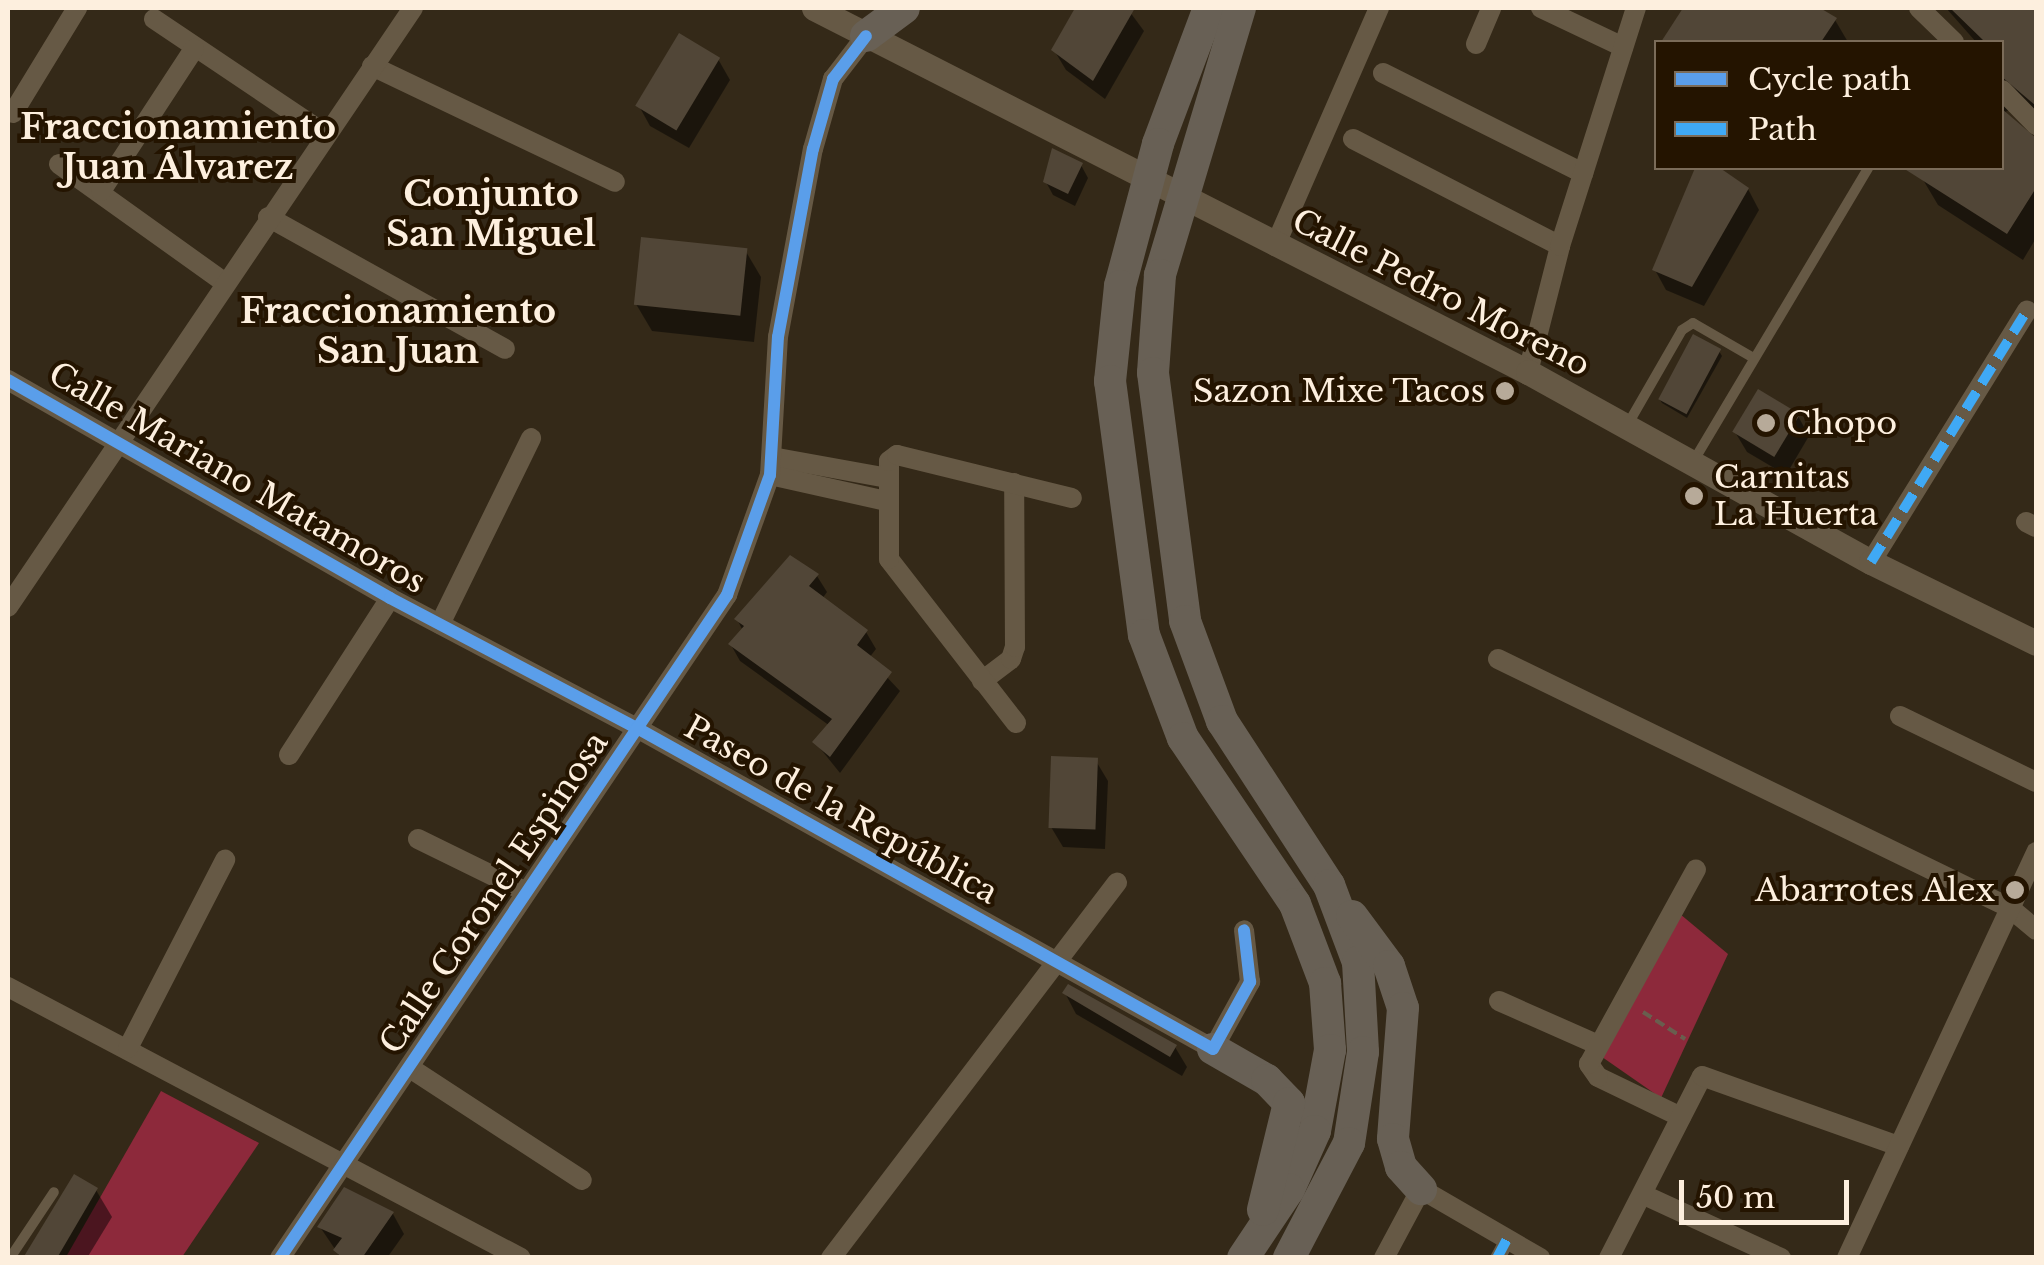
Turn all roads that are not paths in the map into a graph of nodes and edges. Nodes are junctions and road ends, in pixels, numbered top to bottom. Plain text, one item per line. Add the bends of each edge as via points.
1 (77, 8) edge
2 (413, 8) edge
3 (814, 8) edge
4 (904, 8) edge
5 (1209, 8) edge
6 (1240, 8) edge
7 (1379, 8) edge
8 (1491, 8) edge
9 (1541, 8) edge
10 (1636, 8) edge
11 (1919, 8) edge
12 (154, 20) dead end
13 (866, 36) junction
14 (1952, 40) edge
15 (1476, 44) dead end
16 (1623, 47) junction
17 (194, 49) junction
18 (372, 66) junction
19 (1383, 73) dead end
20 (2004, 92) edge
21 (12, 113) dead end
22 (2036, 125) edge
23 (325, 134) junction
24 (1352, 139) dead end
25 (58, 164) dead end
26 (1867, 170) edge
27 (1584, 173) junction
28 (615, 182) dead end
29 (101, 191) junction
30 (268, 217) junction
31 (1275, 246) junction
32 (1560, 246) junction
33 (224, 282) junction
34 (2027, 310) dead end
35 (506, 350) dead end
36 (1752, 357) junction
37 (1528, 372) junction
38 (8, 380) edge
39 (1627, 425) junction
40 (531, 438) dead end
41 (121, 444) junction
42 (1693, 462) junction
43 (771, 466) junction
44 (886, 478) junction
45 (1014, 483) junction
46 (1072, 498) dead end
47 (886, 501) junction
48 (1871, 562) junction
49 (390, 598) junction
50 (8, 607) edge
51 (440, 624) junction
52 (2036, 643) edge
53 (1498, 659) dead end
54 (982, 681) junction
55 (1900, 716) dead end
56 (1016, 722) dead end
57 (637, 728) junction
58 (289, 755) dead end
59 (2036, 782) edge
60 (418, 839) dead end
61 (2036, 852) edge
62 (226, 860) dead end
63 (1696, 869) dead end
64 (1117, 882) dead end
65 (1329, 885) junction
66 (2029, 891) edge
67 (526, 892) junction
68 (2010, 908) junction
69 (1244, 930) dead end
70 (2036, 930) edge
71 (1056, 962) junction
72 (8, 987) edge
73 (1498, 1001) dead end
74 (1596, 1044) junction
75 (128, 1048) junction
76 (1212, 1050) junction
77 (410, 1068) junction
78 (1681, 1117) junction
79 (1899, 1146) junction
80 (347, 1162) junction
81 (582, 1180) dead end
82 (1420, 1189) junction
83 (54, 1192) dead end
84 (1644, 1195) junction
85 (1502, 1248) edge
86 (1249, 1250) edge
87 (10, 1258) edge
88 (280, 1258) edge
89 (521, 1258) edge
90 (831, 1258) edge
91 (1289, 1258) edge
92 (1384, 1258) edge
93 (1540, 1258) edge
94 (1609, 1258) edge
95 (1781, 1258) edge
96 (1846, 1258) edge

1 - 21 street
2 - 18 street
3 - 13 street, Calle Pedro Moreno
4 - 13 main road
5 - 86 main road via 1158,144 1120,286 1110,381 1144,635 1183,738 1295,904 1325,983 1326,1094 1289,1188
6 - 65 main road via 1160,275 1152,374 1161,465 1185,620 1222,721
7 - 31 street
8 - 15 street
9 - 16 street
10 - 16 street
11 - 14 street
12 - 17 street
13 - 31 street, Calle Pedro Moreno
13 - 43 street, Calle Coronel Espinosa via 832,79 798,212 778,337
16 - 27 street
17 - 23 street
17 - 29 street
18 - 23 street
18 - 28 street
19 - 27 street
20 - 22 street
23 - 30 street
24 - 32 street
25 - 29 street
26 - 36 lane
27 - 32 street
29 - 33 street
30 - 33 street
30 - 35 street
31 - 37 street, Calle Pedro Moreno
32 - 37 street
33 - 41 street
34 - 48 street
36 - 39 lane via 1694,324 1682,330
36 - 42 lane
37 - 39 street, Calle Pedro Moreno
38 - 41 street, Calle Mariano Matamoros
39 - 42 street, Calle Pedro Moreno
40 - 51 street
41 - 49 street, Calle Mariano Matamoros
41 - 50 street
42 - 48 street, Calle Pedro Moreno
43 - 44 street
43 - 47 street
43 - 57 street, Calle Coronel Espinosa via 727,594
44 - 45 street via 897,455
44 - 47 street
45 - 46 street
45 - 54 street via 1014,648 1011,659
47 - 54 street via 889,559
48 - 52 street, Calle Pedro Moreno
49 - 51 street, Calle Mariano Matamoros
49 - 58 street
51 - 57 street, Paseo de la República
53 - 68 street
54 - 56 street
55 - 59 street
57 - 67 street, Calle Coronel Espinosa
57 - 71 street, Paseo de la República
60 - 67 street
61 - 66 street
62 - 75 street
63 - 74 street
64 - 71 street
65 - 82 main road via 1390,966 1403,1008 1393,1139 1402,1167
65 - 91 main road via 1358,962 1363,1052 1349,1143
66 - 68 street
67 - 77 street, Calle Coronel Espinosa
68 - 70 street
68 - 79 street
69 - 76 street via 1250,982
71 - 76 street, Paseo de la República
71 - 90 street
72 - 75 street
73 - 74 street
74 - 78 street via 1589,1064 1598,1077
75 - 80 street
76 - 86 main road via 1267,1080 1289,1103
77 - 80 street, Calle Coronel Espinosa
77 - 81 street
78 - 79 street via 1702,1076
78 - 84 street
79 - 96 street
80 - 88 street, Calle Coronel Espinosa
80 - 89 street
82 - 85 street
82 - 92 street
83 - 87 lane
84 - 94 street
84 - 95 street
85 - 93 street

